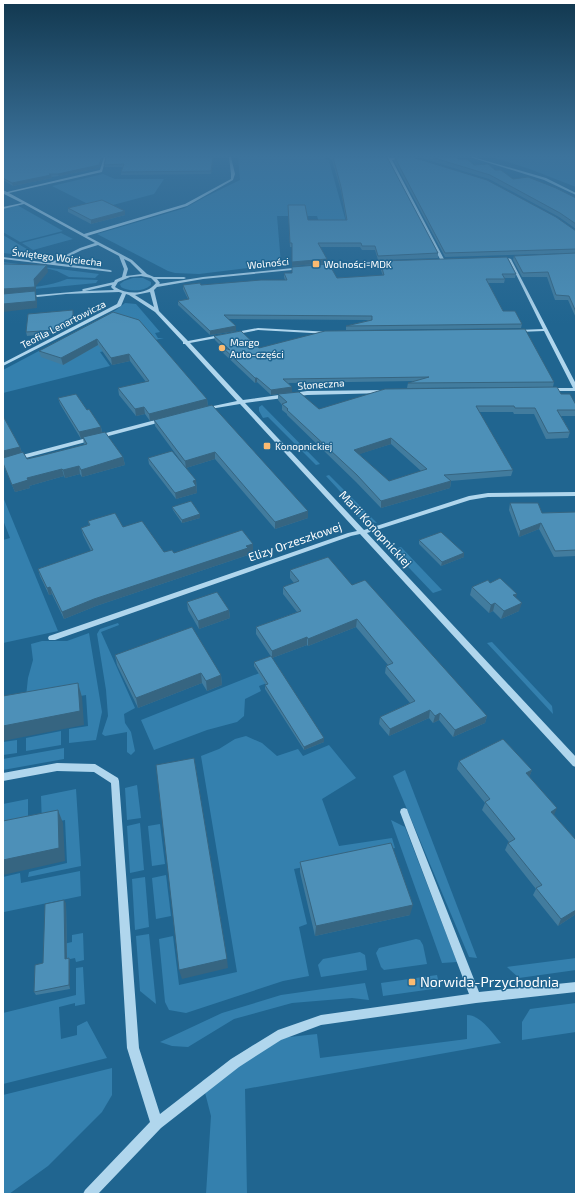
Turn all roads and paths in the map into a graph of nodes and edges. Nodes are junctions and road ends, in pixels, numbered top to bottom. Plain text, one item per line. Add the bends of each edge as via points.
1 (43, 213) edge
2 (160, 213) edge
3 (418, 213) edge
4 (85, 235) junction
5 (100, 243) junction
6 (121, 256) junction
7 (3, 258) edge
8 (514, 259) edge
9 (435, 261) edge
10 (443, 261) junction
11 (450, 261) edge
12 (390, 262) edge
13 (50, 264) junction
14 (318, 266) edge
15 (310, 267) edge
16 (110, 271) dead end
17 (146, 276) junction
18 (124, 277) junction
19 (155, 278) junction
20 (202, 278) junction
21 (114, 283) junction
22 (157, 286) junction
23 (152, 290) junction
24 (121, 292) junction
25 (66, 293) junction
26 (129, 293) junction
27 (19, 298) edge
28 (156, 311) junction
29 (544, 330) junction
30 (514, 331) edge
31 (335, 333) edge
32 (185, 343) junction
33 (3, 365) edge
34 (576, 389) edge
35 (544, 390) edge
36 (394, 391) edge
37 (241, 402) junction
38 (201, 410) edge
39 (170, 418) edge
40 (3, 462) edge
41 (576, 494) edge
42 (363, 532) junction
43 (52, 638) dead end
44 (576, 763) edge
45 (3, 776) edge
46 (404, 812) dead end
47 (576, 987) edge
48 (476, 998) junction
49 (157, 1124) junction
50 (90, 1194) edge

1 - 4 street
2 - 4 street
3 - 10 street
4 - 5 street
5 - 6 street
5 - 13 street
6 - 17 street via 134,263
6 - 18 street via 126,269
7 - 13 street, Świętego Wojciecha
8 - 29 street via 506,259
9 - 10 street
10 - 11 street
12 - 14 street
13 - 16 street, Świętego Wojciecha
15 - 20 street, Wolności
17 - 18 street
17 - 19 street
18 - 21 street
19 - 20 street
19 - 22 street
20 - 22 street
21 - 24 street via 113,287
21 - 25 street
22 - 23 street
23 - 26 street
23 - 28 street
24 - 25 street
24 - 26 street
24 - 33 street, Teofila Lenartowicza via 119,305
25 - 27 street
26 - 28 street, Marii Konopnickiej
28 - 32 street, Marii Konopnickiej
29 - 30 street
29 - 34 street
31 - 32 street via 258,329
32 - 37 street, Marii Konopnickiej
34 - 35 street
36 - 37 street, Słoneczna via 317,392
37 - 38 street, Słoneczna
37 - 42 street, Marii Konopnickiej
39 - 40 street
41 - 42 street, Elizy Orzeszkowej via 469,498
42 - 43 street, Elizy Orzeszkowej via 350,534
42 - 44 street, Marii Konopnickiej
45 - 49 street via 57,767 95,768 115,782 133,1048
46 - 48 street
47 - 48 street
48 - 49 street via 321,1020 278,1036 235,1063
49 - 50 street

